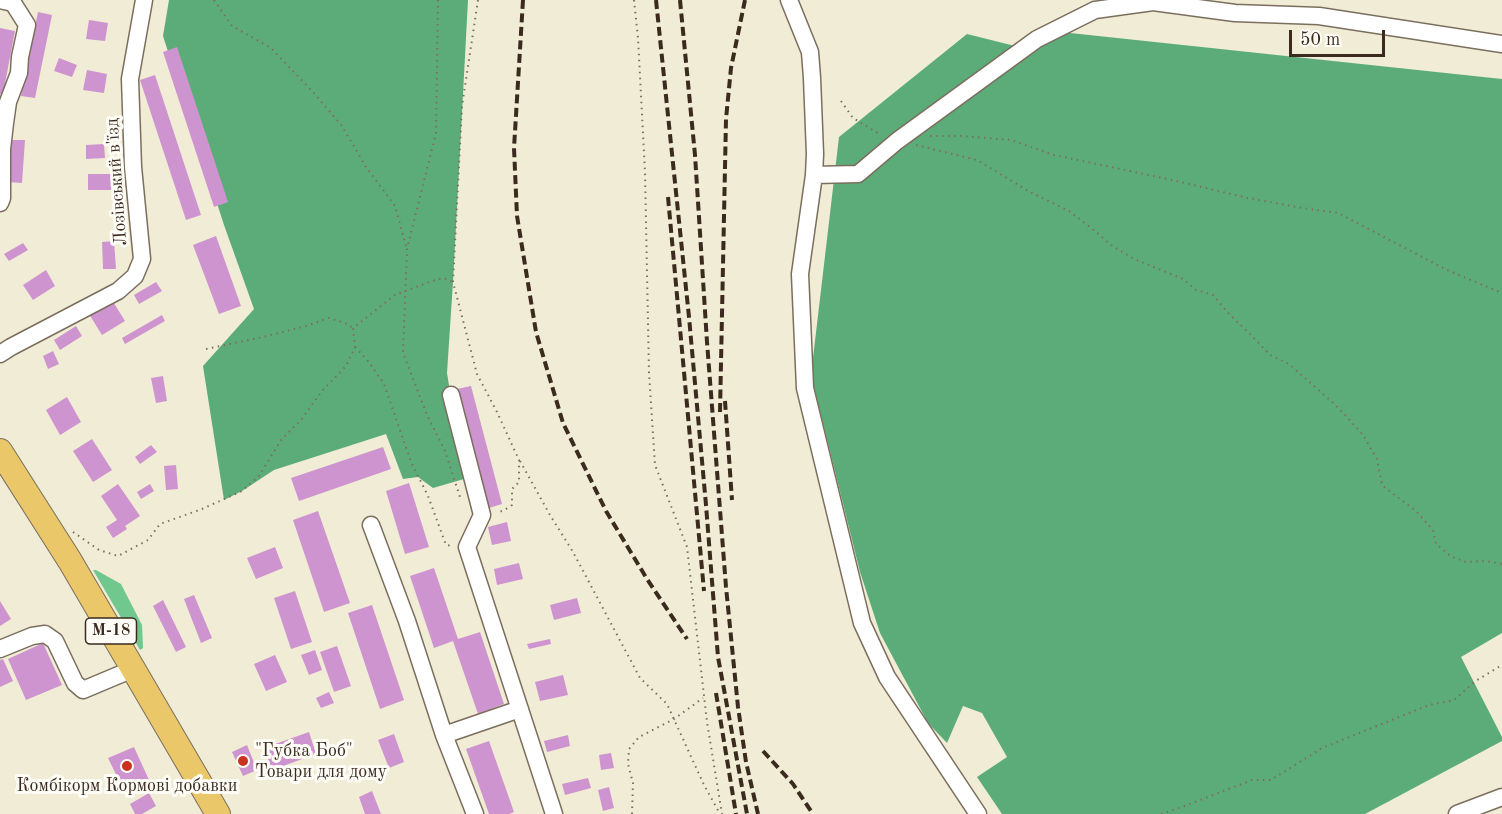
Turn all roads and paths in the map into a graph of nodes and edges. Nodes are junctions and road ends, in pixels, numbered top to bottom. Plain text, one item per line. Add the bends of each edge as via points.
1 (0, 0) edge
2 (144, 0) edge
3 (214, 0) edge
4 (438, 0) edge
5 (478, 0) edge
6 (634, 0) edge
7 (789, 0) edge
8 (1502, 44) edge
9 (841, 100) dead end
10 (2, 130) edge
11 (897, 141) junction
12 (814, 175) junction
13 (0, 203) edge
14 (407, 249) junction
15 (453, 282) junction
16 (405, 291) junction
17 (1502, 293) edge
18 (353, 328) junction
19 (355, 347) junction
20 (206, 349) dead end
21 (0, 354) edge
22 (451, 395) dead end
23 (0, 451) edge
24 (519, 460) junction
25 (482, 515) junction
26 (371, 525) dead end
27 (67, 528) dead end
28 (467, 547) junction
29 (1502, 565) edge
30 (0, 649) edge
31 (1502, 665) edge
32 (133, 669) junction
33 (704, 697) junction
34 (520, 710) junction
35 (674, 719) junction
36 (444, 735) junction
37 (1502, 797) edge
38 (218, 814) edge
39 (475, 814) edge
40 (554, 814) edge
41 (632, 814) edge
42 (721, 814) edge
43 (978, 814) edge
44 (1161, 814) edge
45 (1457, 814) edge

1 - 10 street via 13,3 27,25 19,73
2 - 21 street, Лозівський в'їзд via 130,79 142,259 135,276 118,291
3 - 14 path via 232,26 271,48 342,126 395,206
4 - 14 path via 436,133
5 - 15 path via 462,106
6 - 33 path via 645,172 655,465 687,547
7 - 12 street via 810,52
8 - 11 street via 1319,16 1235,13 1153,2 1095,9 1037,39
9 - 11 path via 853,118 879,135
10 - 13 street
11 - 12 street via 858,174
11 - 17 path via 922,136 1011,140 1054,155 1248,198 1338,213 1447,270
11 - 29 path via 977,160 1069,211 1111,246 1213,295 1270,355 1289,364 1346,416 1377,459 1382,485 1416,511 1433,530 1436,544 1452,557
12 - 43 street via 800,274 805,388 862,623 887,677
14 - 16 path
15 - 16 path via 432,281
15 - 24 path via 477,374
16 - 18 path
16 - 25 path via 403,353 460,497
18 - 19 path
18 - 20 path via 329,318 263,338
19 - 27 path via 346,366 281,440 259,476 242,491 160,524 148,540 118,556 99,550
19 - 28 path via 384,384 446,546
22 - 25 street
23 - 32 highway, М-18
24 - 25 path via 519,482 512,489 512,505
24 - 35 path via 640,678 667,704
25 - 28 street
26 - 36 street
28 - 34 street
30 - 32 street via 45,634 55,641 75,683 83,690
31 - 44 path via 1454,700 1429,705 1322,748 1271,780 1252,780
32 - 38 highway, М-18
33 - 35 path
33 - 42 path
34 - 36 street
34 - 40 street
35 - 41 path via 639,737 629,749
35 - 42 path
36 - 39 street
37 - 45 street

